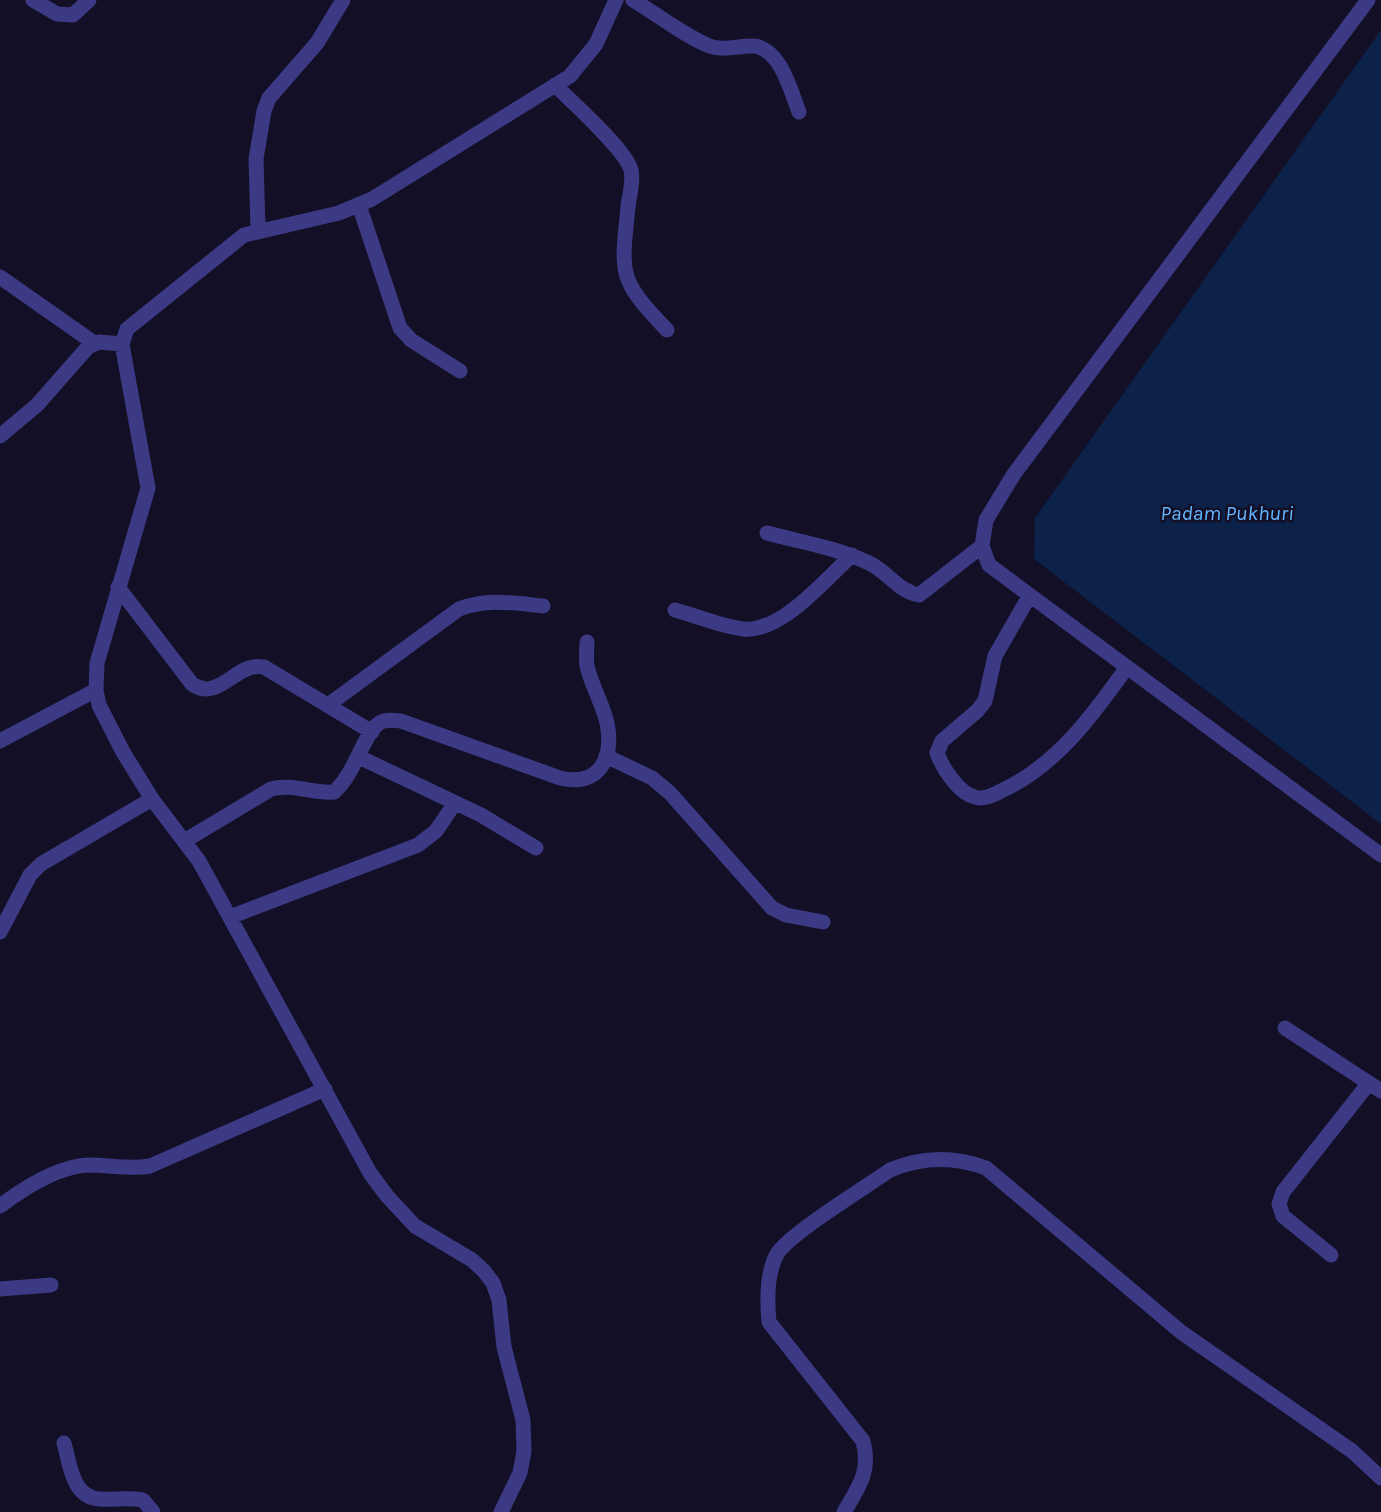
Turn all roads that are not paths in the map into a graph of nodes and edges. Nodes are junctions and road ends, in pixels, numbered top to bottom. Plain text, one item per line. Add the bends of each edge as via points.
1 (33, 0) edge
2 (89, 0) edge
3 (343, 0) edge
4 (616, 0) edge
5 (633, 0) edge
6 (1368, 0) edge
7 (555, 85) junction
8 (799, 112) dead end
9 (359, 205) junction
10 (258, 230) junction
11 (0, 277) edge
12 (667, 330) dead end
13 (94, 343) junction
14 (122, 344) junction
15 (460, 371) dead end
16 (0, 436) edge
17 (767, 533) dead end
18 (982, 546) junction
19 (852, 555) junction
20 (118, 587) junction
21 (1030, 595) junction
22 (543, 606) dead end
23 (675, 610) dead end
24 (587, 642) dead end
25 (1127, 667) junction
26 (96, 690) junction
27 (328, 705) junction
28 (372, 732) junction
29 (0, 741) edge
30 (606, 756) junction
31 (359, 757) junction
32 (152, 799) junction
33 (455, 803) junction
34 (186, 840) junction
35 (536, 848) dead end
36 (1381, 855) edge
37 (230, 917) junction
38 (823, 922) dead end
39 (0, 932) edge
40 (1286, 1028) dead end
41 (1375, 1087) edge
42 (325, 1089) junction
43 (0, 1206) edge
44 (1331, 1255) dead end
45 (51, 1285) dead end
46 (0, 1289) edge
47 (64, 1443) dead end
48 (1381, 1478) edge
49 (153, 1512) edge
50 (501, 1512) edge
51 (844, 1512) edge

1 - 2 street via 57,14 73,15
3 - 10 street via 317,43 269,98 264,111 255,159
4 - 7 street via 590,53
5 - 8 street via 711,47 729,50 758,46 770,54 781,66
6 - 18 street via 1014,474 986,520
7 - 9 street
7 - 12 street via 621,154 631,171 623,260 626,280
9 - 10 street
9 - 15 street via 400,328 411,340
10 - 14 street via 236,240 127,329
11 - 13 street
13 - 14 street
13 - 16 street via 37,405
14 - 20 street via 148,488
17 - 19 street
18 - 19 street via 919,595 907,593 872,564
18 - 21 street via 990,565
19 - 23 street via 778,621 763,628 742,629
20 - 26 street via 97,663
20 - 27 street via 198,688 216,688 255,665
21 - 25 street
21 - 25 street via 994,656 985,701 942,741 937,753 962,789 974,797 987,798 1026,780 1070,740
22 - 27 street via 476,602 459,609
24 - 30 street via 587,668 607,723
25 - 36 street
26 - 29 street
26 - 32 street via 99,705 123,752
27 - 28 street
28 - 30 street via 378,724 401,721 573,781 595,776
28 - 31 street
30 - 38 street via 652,778 670,793 772,908 786,915
31 - 33 street
31 - 34 street via 349,777 334,792 282,786 271,789
32 - 34 street
32 - 39 street via 40,864 30,875
33 - 35 street
33 - 37 street via 436,831 418,845
34 - 37 street
37 - 42 street
40 - 41 street
41 - 44 street via 1283,1192 1279,1204 1283,1216
42 - 43 street via 150,1166 72,1167 24,1189
42 - 50 street via 370,1173 387,1196 415,1226 472,1260 493,1283 523,1420 520,1473
45 - 46 street
47 - 49 street via 77,1487 84,1495 143,1500
48 - 51 street via 1352,1451 1181,1332 986,1168 949,1158 906,1163 890,1170 786,1243 772,1266 769,1322 863,1441 867,1457 864,1474

